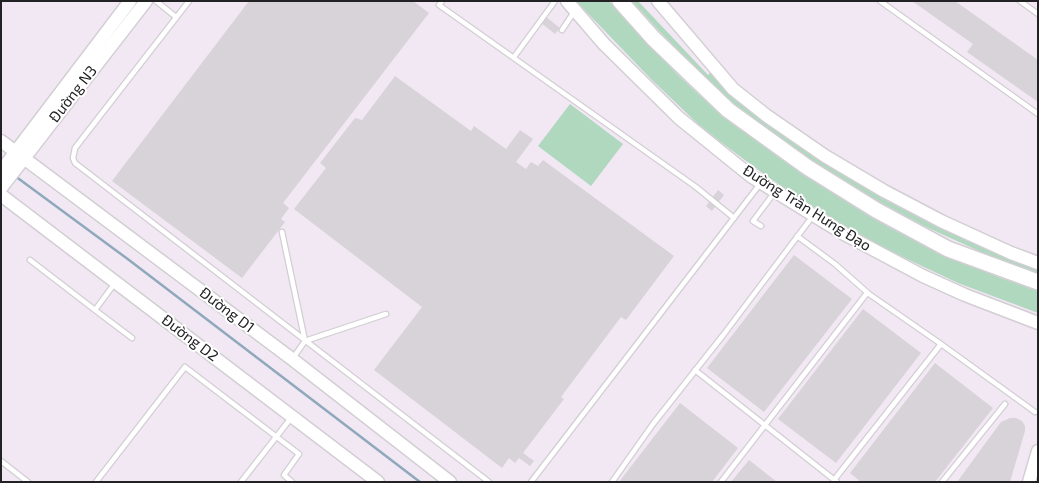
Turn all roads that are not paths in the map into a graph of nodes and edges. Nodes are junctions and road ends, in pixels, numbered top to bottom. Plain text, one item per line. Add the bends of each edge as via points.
1 (130, 1) edge
2 (146, 1) edge
3 (156, 1) edge
4 (189, 1) edge
5 (442, 1) edge
6 (555, 1) edge
7 (620, 1) edge
8 (658, 1) edge
9 (880, 1) edge
10 (1020, 1) edge
11 (571, 6) edge
12 (1038, 14) edge
13 (176, 17) junction
14 (562, 30) dead end
15 (514, 57) junction
16 (1038, 114) edge
17 (1, 141) edge
18 (18, 158) junction
19 (1, 171) edge
20 (761, 182) junction
21 (2, 190) edge
22 (775, 192) junction
23 (813, 216) junction
24 (734, 218) junction
25 (761, 226) dead end
26 (282, 232) dead end
27 (797, 236) junction
28 (30, 260) dead end
29 (1038, 263) edge
30 (116, 282) junction
31 (1038, 282) edge
32 (868, 293) junction
33 (95, 310) junction
34 (386, 314) dead end
35 (1038, 322) edge
36 (132, 338) dead end
37 (305, 341) junction
38 (941, 344) junction
39 (292, 359) junction
40 (695, 370) junction
41 (1005, 404) dead end
42 (1035, 412) dead end
43 (293, 416) junction
44 (764, 425) junction
45 (277, 437) junction
46 (1038, 451) edge
47 (1, 461) edge
48 (1034, 477) edge
49 (835, 481) edge
50 (28, 482) edge
51 (96, 482) edge
52 (241, 482) edge
53 (292, 482) edge
54 (378, 482) edge
55 (450, 482) edge
56 (489, 482) edge
57 (531, 482) edge
58 (612, 482) edge
59 (721, 482) edge
60 (942, 482) edge

1 - 18 street, Đường N3
2 - 18 street, Đường N3
3 - 13 lane
4 - 13 lane
5 - 15 lane via 439,5
6 - 15 lane
7 - 31 highway via 653,38 728,110 807,167 948,249
8 - 29 street via 733,89 825,156 901,201
9 - 16 lane
10 - 12 lane
11 - 14 lane
11 - 20 street, Đường Trần Hưng Đạo via 604,44 679,118
13 - 37 lane via 75,148 73,158 75,163
15 - 24 lane via 696,187
17 - 18 street, Đường D1
18 - 19 street, Đường N3
18 - 21 street, Đường N3
18 - 39 street, Đường D1
20 - 22 street, Đường Trần Hưng Đạo
20 - 24 lane
21 - 30 street, Đường D2
22 - 23 street, Đường Trần Hưng Đạo
22 - 25 lane via 753,221
23 - 27 lane
23 - 35 street, Đường Trần Hưng Đạo via 923,276
24 - 57 lane
26 - 37 lane
27 - 32 lane
27 - 40 lane
28 - 33 lane
30 - 33 lane
30 - 43 street, Đường D2
32 - 38 lane
32 - 44 lane
33 - 36 lane
34 - 37 lane
37 - 39 lane
37 - 56 lane
38 - 42 lane
38 - 49 lane
39 - 55 street, Đường D1
40 - 44 lane
40 - 58 lane
41 - 60 lane
43 - 45 lane
43 - 54 street, Đường D2
44 - 49 lane
44 - 59 lane
45 - 51 lane via 185,367
45 - 52 lane
45 - 53 lane via 299,454 284,475
46 - 48 street
47 - 50 lane

